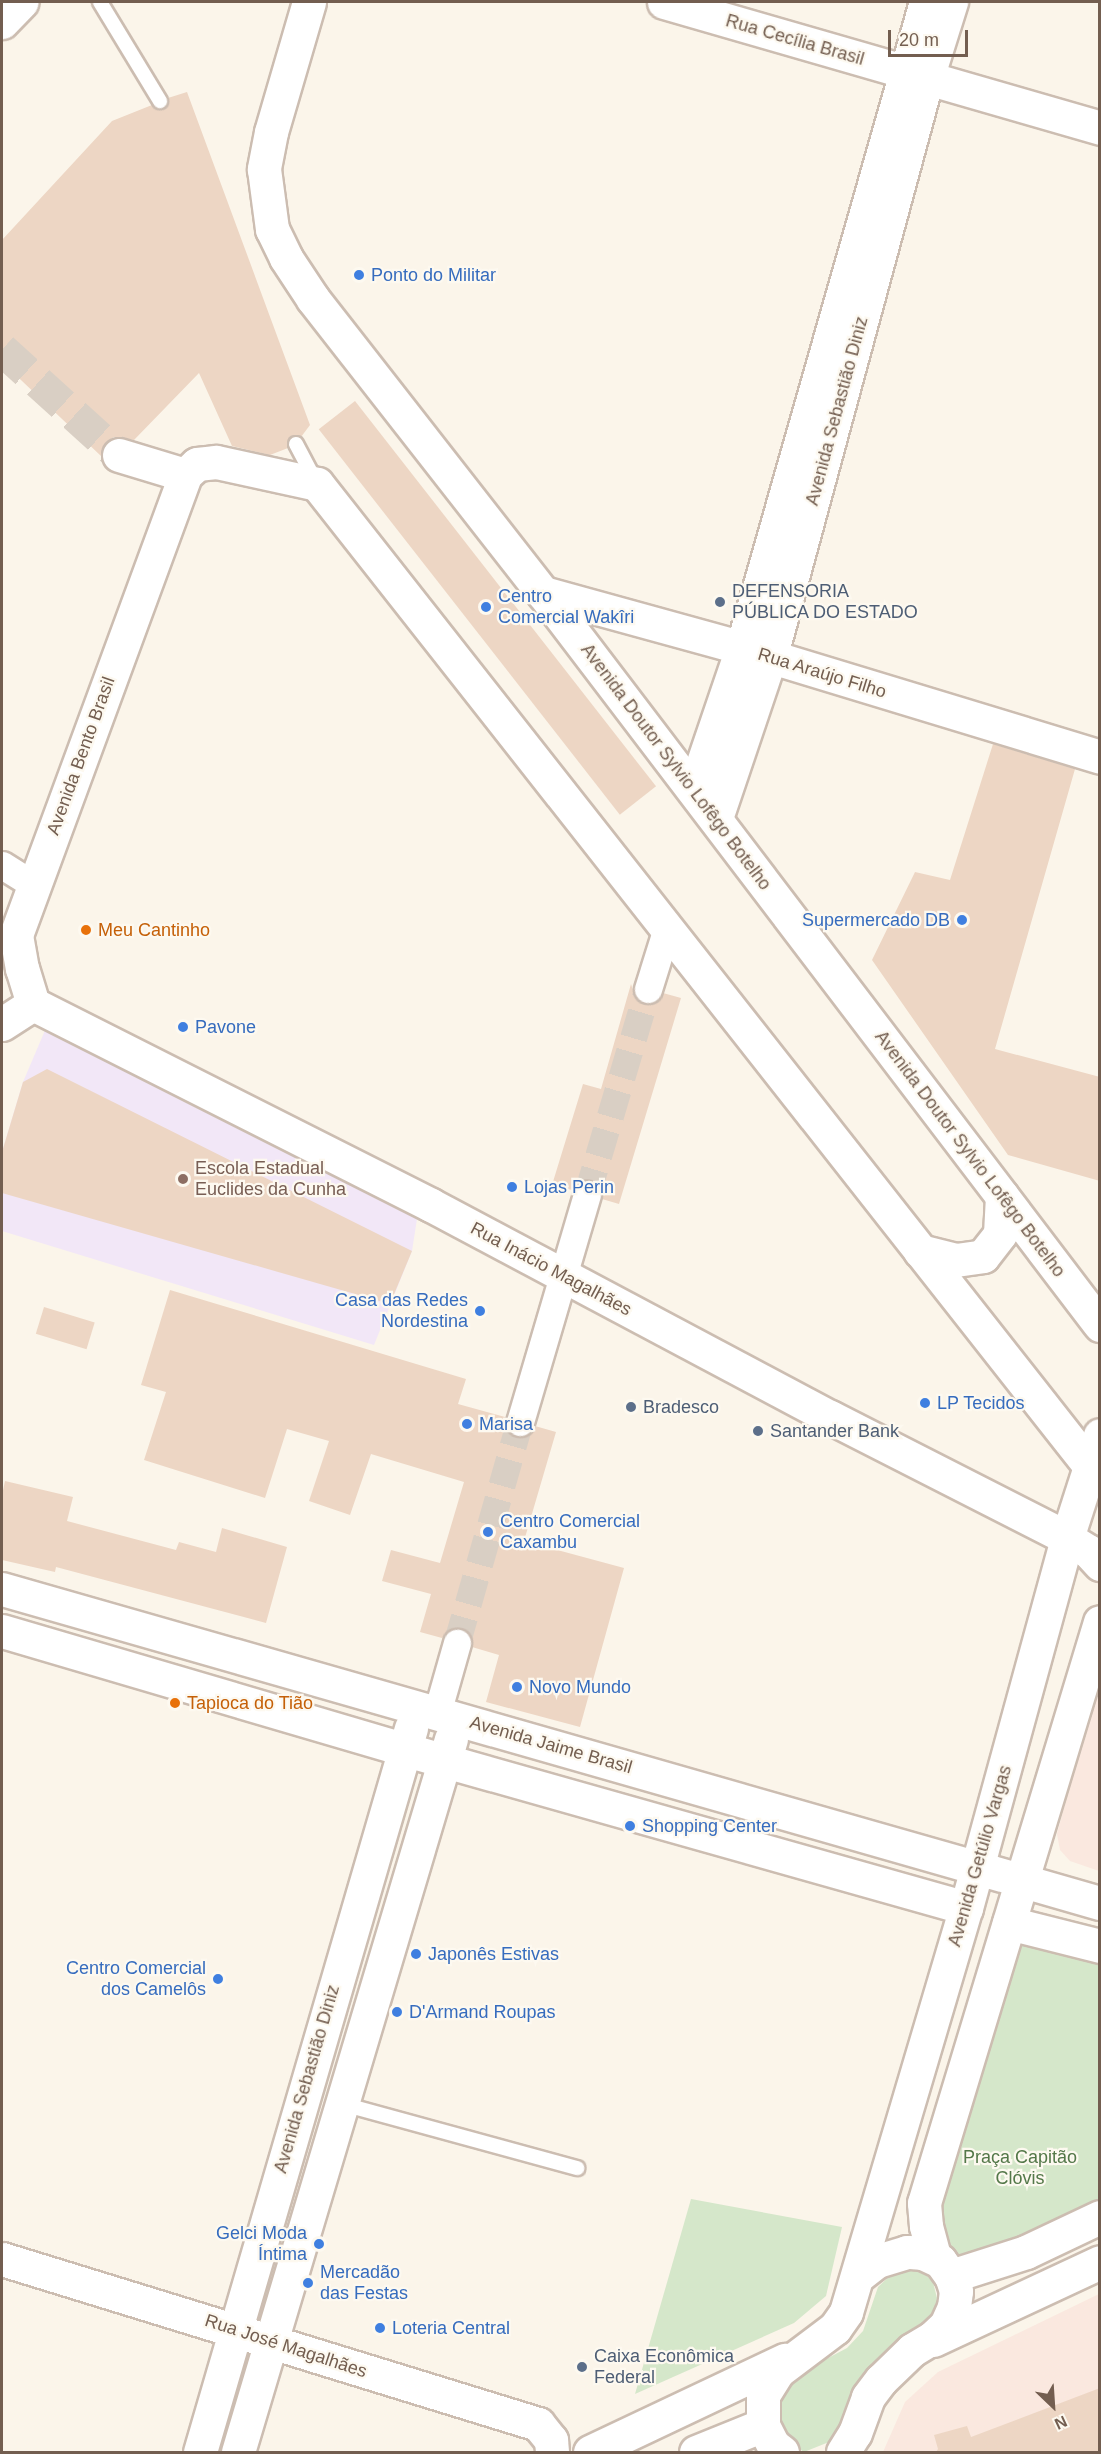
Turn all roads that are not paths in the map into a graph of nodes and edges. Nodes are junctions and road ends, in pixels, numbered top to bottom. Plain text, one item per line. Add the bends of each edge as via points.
1 (21, 2) edge
2 (100, 2) edge
3 (309, 2) edge
4 (664, 2) edge
5 (926, 2) edge
6 (951, 2) edge
7 (2, 22) edge
8 (916, 75) junction
9 (160, 101) dead end
10 (1100, 128) edge
11 (296, 444) dead end
12 (119, 455) tunnel mouth
13 (185, 475) junction
14 (317, 484) junction
15 (543, 593) junction
16 (756, 653) junction
17 (1100, 757) edge
18 (694, 789) junction
19 (716, 818) junction
20 (2, 865) edge
21 (33, 884) junction
22 (667, 928) junction
23 (9, 943) edge
24 (648, 989) tunnel mouth
25 (33, 1004) junction
26 (2, 1024) edge
27 (587, 1195) tunnel mouth
28 (1002, 1196) junction
29 (920, 1251) junction
30 (563, 1276) junction
31 (1100, 1325) edge
32 (520, 1422) tunnel mouth
33 (1100, 1435) edge
34 (1094, 1473) edge
35 (1067, 1538) junction
36 (1100, 1563) edge
37 (2, 1589) edge
38 (1100, 1622) edge
39 (2, 1631) edge
40 (457, 1643) tunnel mouth
41 (438, 1712) junction
42 (404, 1749) junction
43 (444, 1760) junction
44 (976, 1869) junction
45 (1022, 1883) junction
46 (1100, 1903) edge
47 (966, 1908) junction
48 (1008, 1923) junction
49 (1100, 1947) edge
50 (343, 2104) junction
51 (577, 2168) dead end
52 (1100, 2217) edge
53 (2, 2259) edge
54 (1100, 2262) edge
55 (942, 2266) junction
56 (858, 2276) junction
57 (234, 2329) junction
58 (270, 2343) junction
59 (912, 2350) junction
60 (803, 2351) junction
61 (774, 2444) edge
62 (849, 2446) edge
63 (200, 2452) edge
64 (238, 2452) edge
65 (552, 2452) edge
66 (590, 2452) edge
67 (696, 2452) edge

1 - 7 street
2 - 9 lane
3 - 15 street, Avenida Doutor Sylvio Lofêgo Botelho via 264,170 272,229 313,299
4 - 8 street, Rua Cecília Brasil
5 - 8 street, Avenida Sebastião Diniz
6 - 8 street, Avenida Sebastião Diniz
8 - 10 street, Rua Cecília Brasil
8 - 16 street, Avenida Sebastião Diniz
11 - 14 lane
12 - 13 street
13 - 14 street via 197,464 216,462
13 - 21 street, Avenida Bento Brasil
14 - 22 street
15 - 16 street, Rua Araújo Filho
15 - 18 street, Avenida Doutor Sylvio Lofêgo Botelho
16 - 17 street, Rua Araújo Filho
16 - 18 street, Avenida Sebastião Diniz
16 - 19 street, Avenida Sebastião Diniz
18 - 19 street, Avenida Doutor Sylvio Lofêgo Botelho
19 - 28 street, Avenida Doutor Sylvio Lofêgo Botelho
20 - 21 street
21 - 23 street, Avenida Bento Brasil
22 - 24 street
22 - 29 street
23 - 25 street, Avenida Bento Brasil
25 - 26 street
25 - 30 street, Rua Inácio Magalhães
27 - 30 street
28 - 29 street via 1000,1234 983,1256 956,1260
28 - 31 street, Avenida Doutor Sylvio Lofêgo Botelho
29 - 34 street
30 - 32 street
30 - 35 street, Rua Inácio Magalhães
33 - 34 street, Avenida Getúlio Vargas
34 - 35 street, Avenida Getúlio Vargas
35 - 36 street, Rua Inácio Magalhães
35 - 44 street, Avenida Getúlio Vargas
37 - 41 street, Avenida Jaime Brasil
38 - 45 street
39 - 42 street
40 - 41 street
41 - 42 street, Avenida Sebastião Diniz
41 - 43 street
41 - 44 street, Avenida Jaime Brasil
42 - 43 street
42 - 57 street, Avenida Sebastião Diniz
43 - 47 street
43 - 50 street
44 - 45 street, Avenida Jaime Brasil
44 - 47 street, Avenida Getúlio Vargas
45 - 46 street, Avenida Jaime Brasil
45 - 48 street
47 - 56 street, Avenida Getúlio Vargas
48 - 49 street
48 - 55 street via 924,2203 926,2226
50 - 51 lane
50 - 58 street
52 - 55 street via 1026,2252
53 - 57 street, Rua José Magalhães
54 - 59 street
55 - 56 street via 907,2252 877,2261
55 - 59 street via 956,2291 954,2307 946,2325
56 - 60 street, Avenida Getúlio Vargas via 842,2320
57 - 58 street, Rua José Magalhães
57 - 63 street, Avenida Sebastião Diniz
58 - 64 street
58 - 65 street, Rua José Magalhães via 538,2424 551,2440
59 - 62 street via 868,2397
60 - 61 street via 778,2371 763,2395
60 - 66 street
61 - 67 street

